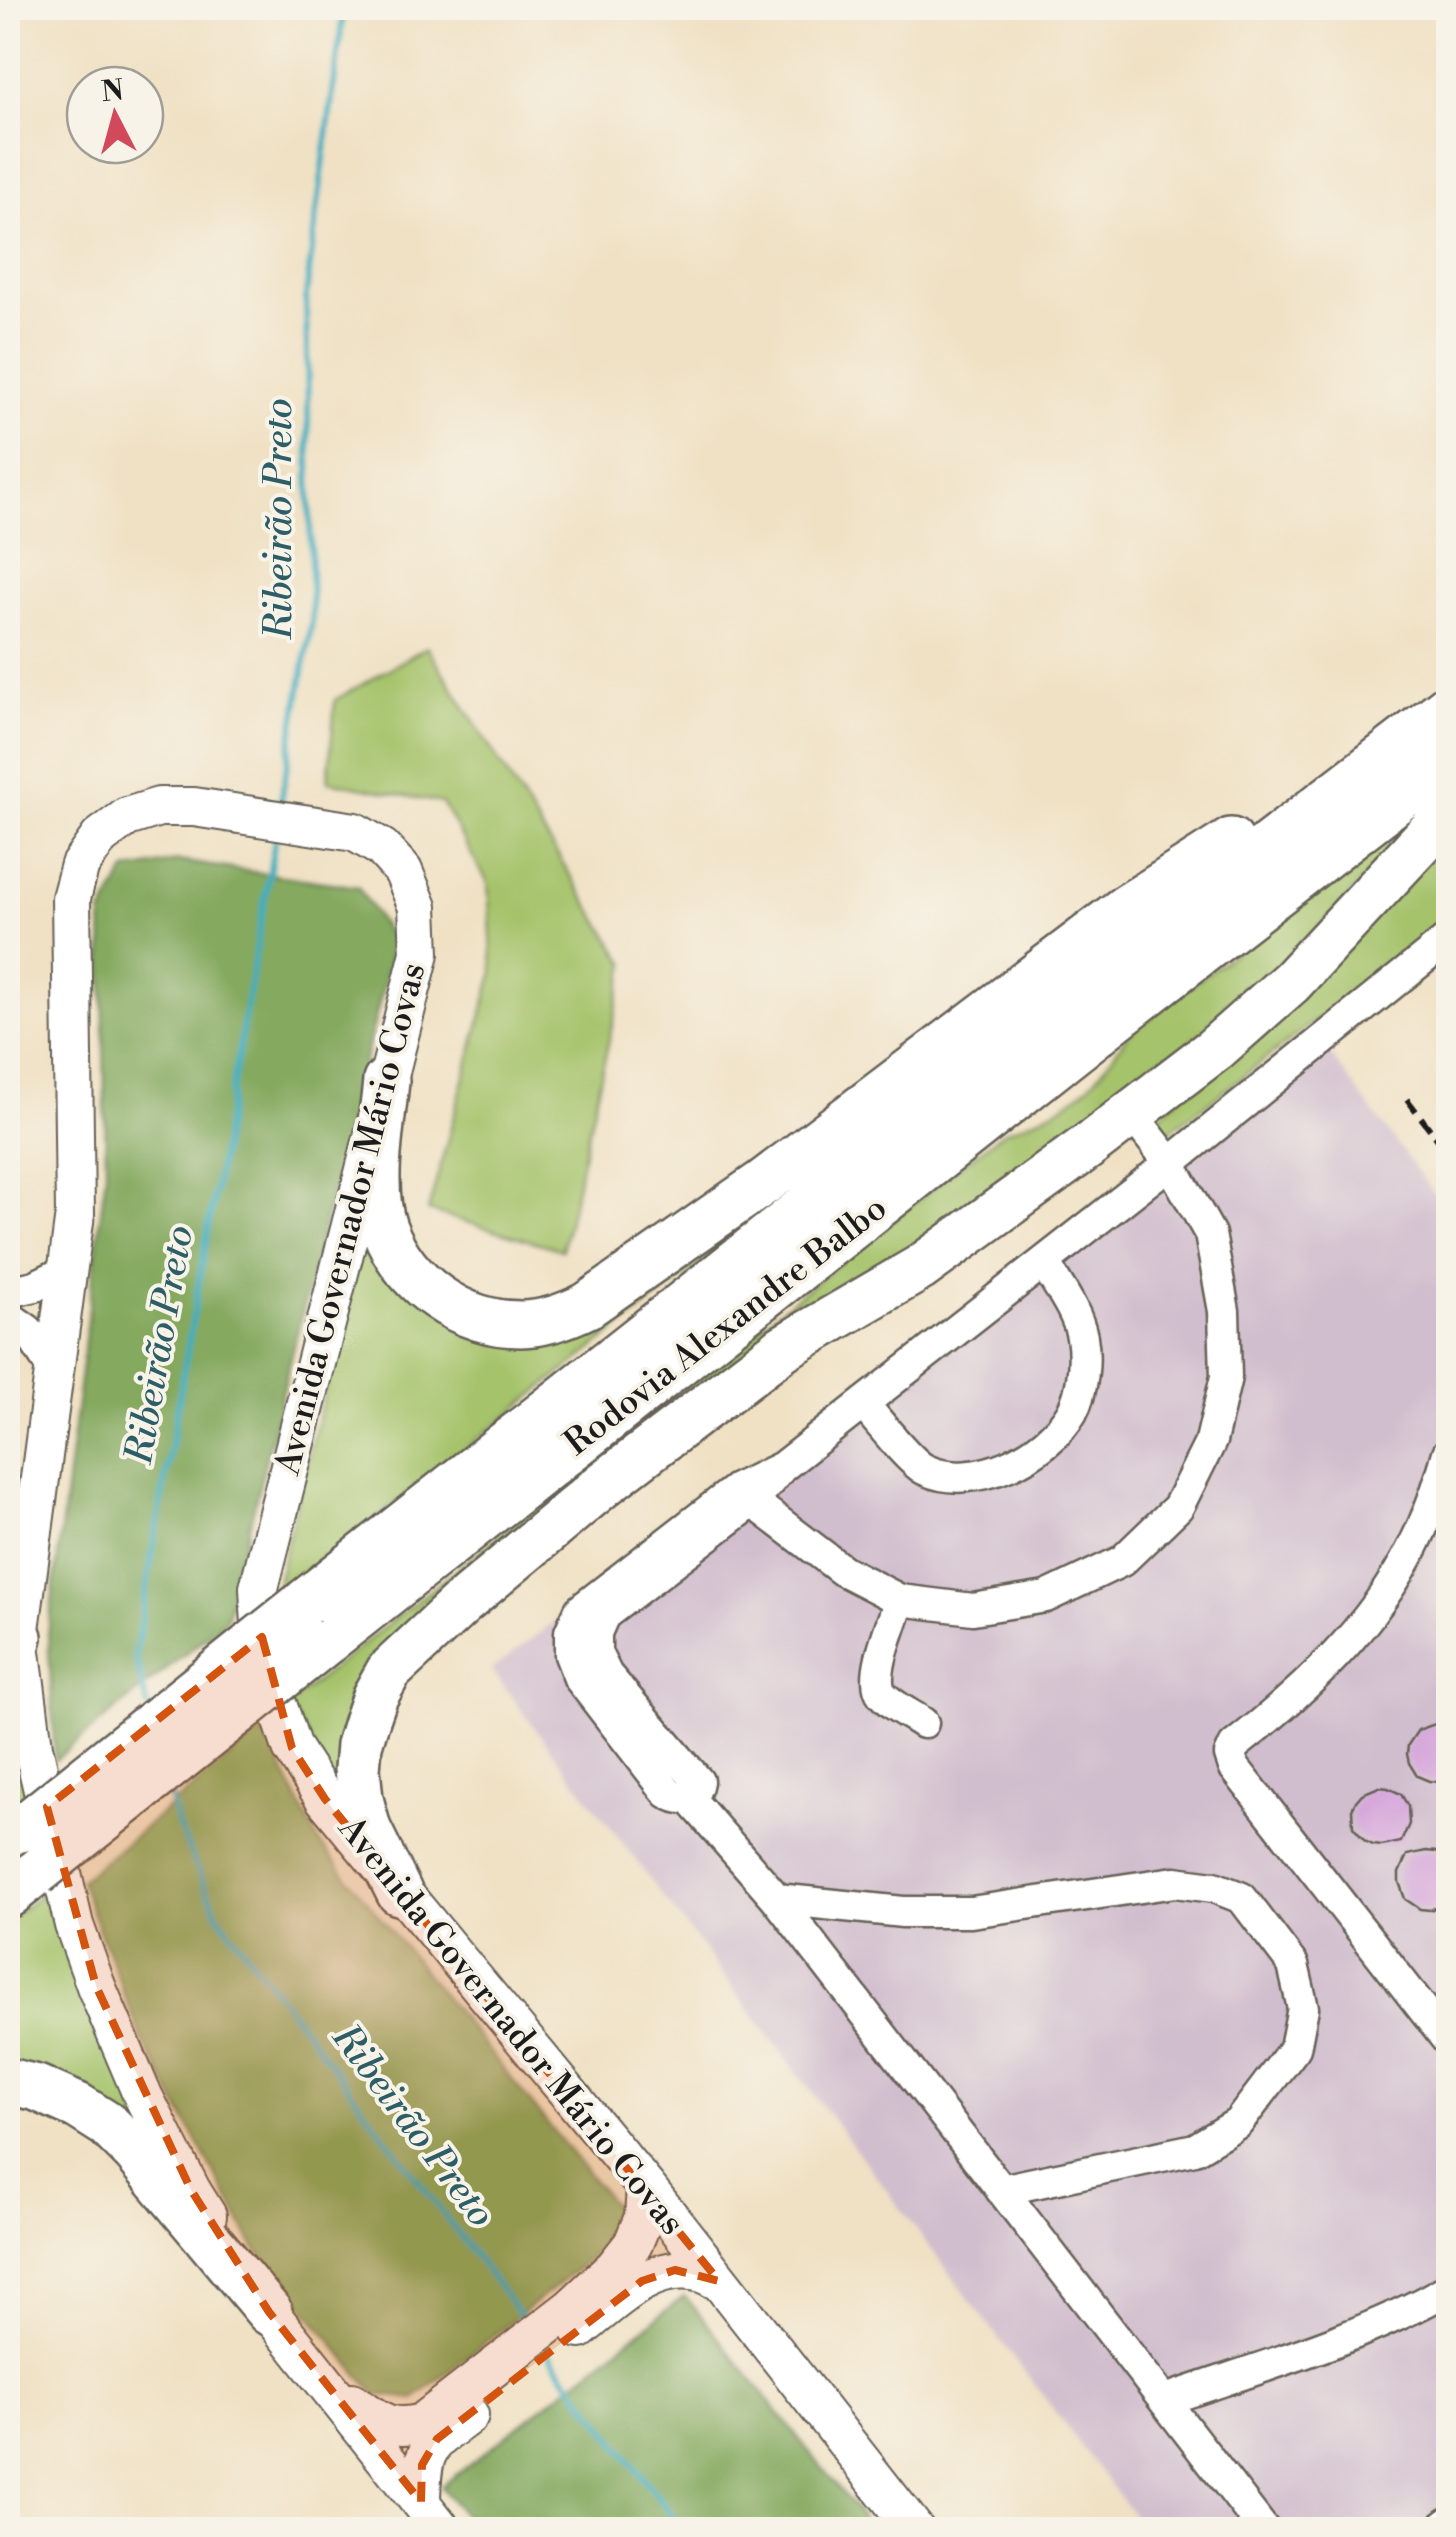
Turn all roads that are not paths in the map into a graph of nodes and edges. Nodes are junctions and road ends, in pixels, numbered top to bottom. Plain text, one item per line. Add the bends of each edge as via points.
1 (1448, 705) edge
2 (1448, 761) edge
3 (1448, 812) edge
4 (1448, 939) edge
5 (386, 1081) junction
6 (1131, 1114) junction
7 (1170, 1163) junction
8 (1044, 1262) junction
9 (68, 1270) junction
10 (8, 1292) edge
11 (8, 1316) edge
12 (54, 1370) junction
13 (863, 1404) junction
14 (1448, 1453) edge
15 (744, 1495) junction
16 (900, 1600) junction
17 (13, 1655) edge
18 (923, 1723) dead end
19 (14, 1834) edge
20 (22, 1884) edge
21 (399, 1892) junction
22 (777, 1900) junction
23 (1448, 2041) edge
24 (8, 2081) edge
25 (646, 2187) junction
26 (1002, 2190) junction
27 (719, 2280) junction
28 (1448, 2289) edge
29 (269, 2312) junction
30 (580, 2315) junction
31 (502, 2377) junction
32 (329, 2387) junction
33 (1165, 2400) junction
34 (431, 2516) edge
35 (1448, 2523) edge
36 (915, 2530) edge
37 (1264, 2530) edge
38 (1439, 2530) edge

1 - 5 highway via 1127,907 764,1182 568,1315 523,1324 478,1318 437,1298 404,1266 384,1226 377,1182
1 - 19 highway, Rodovia Alexandre Balbo, bridge
2 - 20 highway, Rodovia Alexandre Balbo, bridge
3 - 6 highway via 1278,994
4 - 7 street
5 - 9 main road, Avenida Governador Mário Covas via 420,952 418,907 403,871 382,848 355,832 194,807 160,806 127,817 100,837 80,865 71,898 75,1214
5 - 21 main road, Avenida Governador Mário Covas via 259,1588 263,1662 292,1748
6 - 7 street
6 - 21 highway via 920,1268 783,1348 604,1484 389,1671 371,1709 357,1769 368,1829
7 - 8 street
7 - 16 street via 1210,1234 1224,1311 1226,1377 1211,1441 1178,1507 1122,1561 1046,1597 973,1609
8 - 13 street
8 - 13 street via 1076,1315 1082,1362 1072,1411 1040,1446 989,1474 938,1474 922,1468
9 - 10 street
9 - 12 main road, Avenida Governador Mário Covas
11 - 12 street via 28,1330
12 - 17 main road, Avenida Governador Mário Covas
13 - 15 street
14 - 23 street via 1412,1548 1368,1618 1230,1755
15 - 16 street via 842,1570
15 - 22 street via 580,1610 570,1655 579,1678 668,1793 689,1798
16 - 18 street via 878,1686
17 - 29 main road, Avenida Governador Mário Covas via 74,1925 96,1986 191,2190
21 - 25 main road, Avenida Governador Mário Covas
22 - 26 street
22 - 26 street via 971,1912 1175,1882 1242,1898 1293,1965 1302,2008 1295,2048 1238,2123 1194,2149
24 - 29 highway via 78,2106 108,2125
25 - 27 main road, Avenida Governador Mário Covas
25 - 30 main road via 633,2244
26 - 33 street
27 - 30 main road via 663,2272
27 - 36 main road, Avenida Governador Mário Covas
28 - 33 street via 1414,2309
29 - 32 main road, Avenida Governador Mário Covas
30 - 31 main road
31 - 32 main road via 404,2428
31 - 34 main road via 430,2447 422,2465
32 - 34 main road, Avenida Governador Mário Covas
33 - 37 street
35 - 38 street

